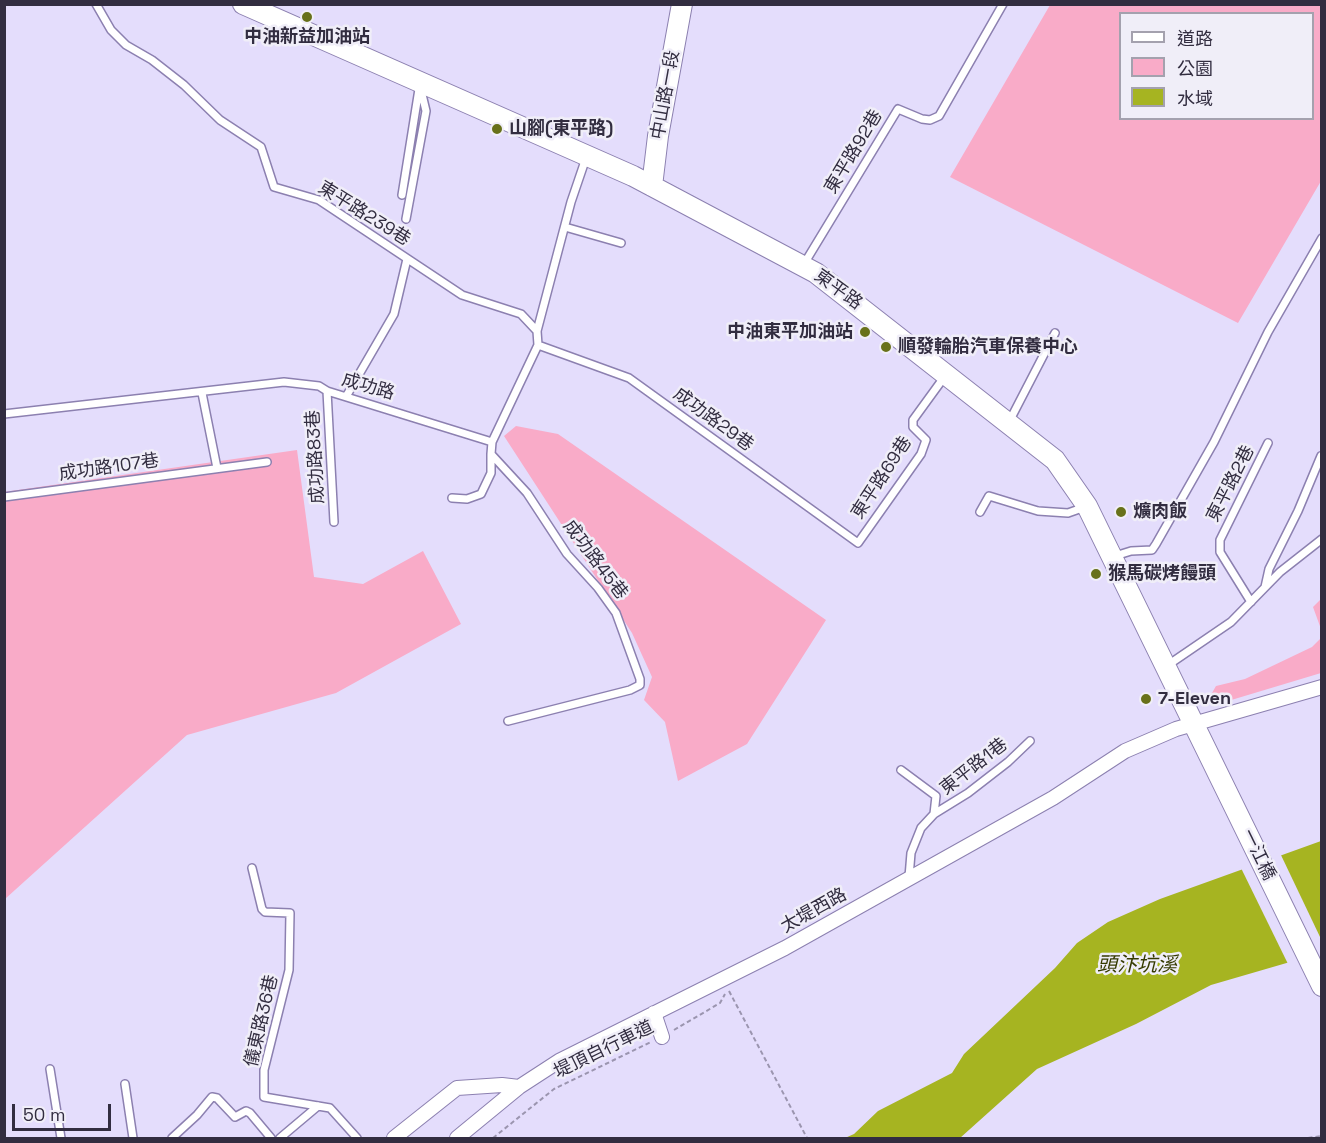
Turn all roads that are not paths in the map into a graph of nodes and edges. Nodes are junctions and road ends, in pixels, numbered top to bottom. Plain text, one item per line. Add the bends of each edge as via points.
1 (96, 4) edge
2 (243, 4) edge
3 (682, 4) edge
4 (1003, 4) edge
5 (419, 83) junction
6 (587, 155) junction
7 (652, 186) junction
8 (402, 195) dead end
9 (406, 219) dead end
10 (565, 227) junction
11 (1322, 238) edge
12 (621, 243) dead end
13 (407, 259) junction
14 (802, 266) junction
15 (537, 331) junction
16 (1054, 333) dead end
17 (538, 345) junction
18 (948, 373) junction
19 (327, 391) junction
20 (202, 393) junction
21 (347, 395) junction
22 (4, 414) edge
23 (1008, 423) junction
24 (492, 442) junction
25 (1268, 443) dead end
26 (491, 454) junction
27 (1321, 456) edge
28 (267, 462) dead end
29 (217, 468) junction
30 (4, 497) edge
31 (452, 498) dead end
32 (1088, 506) junction
33 (980, 512) dead end
34 (334, 522) dead end
35 (1322, 539) edge
36 (858, 543) joint
37 (1113, 557) junction
38 (1265, 587) junction
39 (1251, 602) junction
40 (1166, 667) junction
41 (1322, 687) edge
42 (508, 721) dead end
43 (1195, 724) junction
44 (1030, 741) dead end
45 (901, 770) dead end
46 (934, 814) junction
47 (252, 868) dead end
48 (908, 880) junction
49 (1322, 986) edge
50 (654, 1013) junction
51 (662, 1037) road end
52 (50, 1069) dead end
53 (125, 1084) dead end
54 (519, 1087) junction
55 (318, 1106) junction
56 (61, 1138) edge
57 (133, 1138) edge
58 (172, 1138) edge
59 (271, 1138) edge
60 (280, 1138) edge
61 (357, 1138) edge
62 (394, 1138) edge
63 (457, 1138) edge

1 - 13 lane, 東平路239巷 via 111,30 126,45 160,66 220,120 261,147 274,187 319,200
2 - 5 main road, 東平路
3 - 7 main road, 中山路一段
4 - 14 lane, 東平路92巷 via 939,116 922,119 898,109
5 - 6 main road, 東平路
5 - 8 lane
5 - 9 lane via 426,111
6 - 7 main road, 東平路
6 - 10 lane
7 - 14 main road, 東平路
10 - 12 lane
10 - 15 lane
11 - 37 lane via 1156,544 1152,550
13 - 15 lane, 東平路239巷 via 462,295 521,314
13 - 21 lane via 394,314
14 - 18 main road, 東平路 via 827,280
15 - 17 lane
16 - 23 lane
17 - 24 lane
17 - 36 lane, 成功路29巷 via 629,378
18 - 23 main road, 東平路
18 - 36 lane, 東平路69巷 via 913,420 913,427 926,440 921,454
19 - 20 lane, 成功路 via 319,386 284,382
19 - 21 lane, 成功路
19 - 34 lane, 成功路83巷
20 - 22 lane, 成功路
20 - 29 lane
21 - 24 lane, 成功路
23 - 32 main road, 東平路 via 1055,460
24 - 26 lane
25 - 39 lane, 東平路2巷 via 1220,540 1220,552
26 - 31 lane via 491,473 481,494 467,500
26 - 42 lane, 成功路45巷 via 527,492 567,554 616,613 640,679 640,685 630,690
27 - 38 lane via 1269,569
28 - 29 lane, 成功路107巷
29 - 30 lane, 成功路107巷
32 - 33 lane via 1068,513 1044,511 989,495
32 - 37 main road, 東平路
35 - 38 lane
37 - 40 main road, 東平路
38 - 39 lane
39 - 40 lane via 1231,622
40 - 43 main road, 東平路
41 - 43 street, 太堤西路
43 - 48 street, 太堤西路 via 1125,751 1053,798
43 - 49 main road, 一江橋
44 - 46 lane, 東平路1巷 via 968,793
45 - 46 lane, 東平路1巷 via 936,796
46 - 48 lane, 東平路1巷 via 921,828 914,845
47 - 55 lane, 儀東路36巷 via 262,909 290,913 289,970 264,1070 264,1097
48 - 50 street, 太堤西路 via 785,948
50 - 51 street
50 - 54 street, 太堤西路 via 559,1061
52 - 56 lane
53 - 57 lane
54 - 62 street via 457,1088
54 - 63 street, 太堤西路
55 - 60 lane
55 - 61 lane, 儀東路36巷 via 330,1108
58 - 59 lane via 212,1097 235,1117 250,1113

